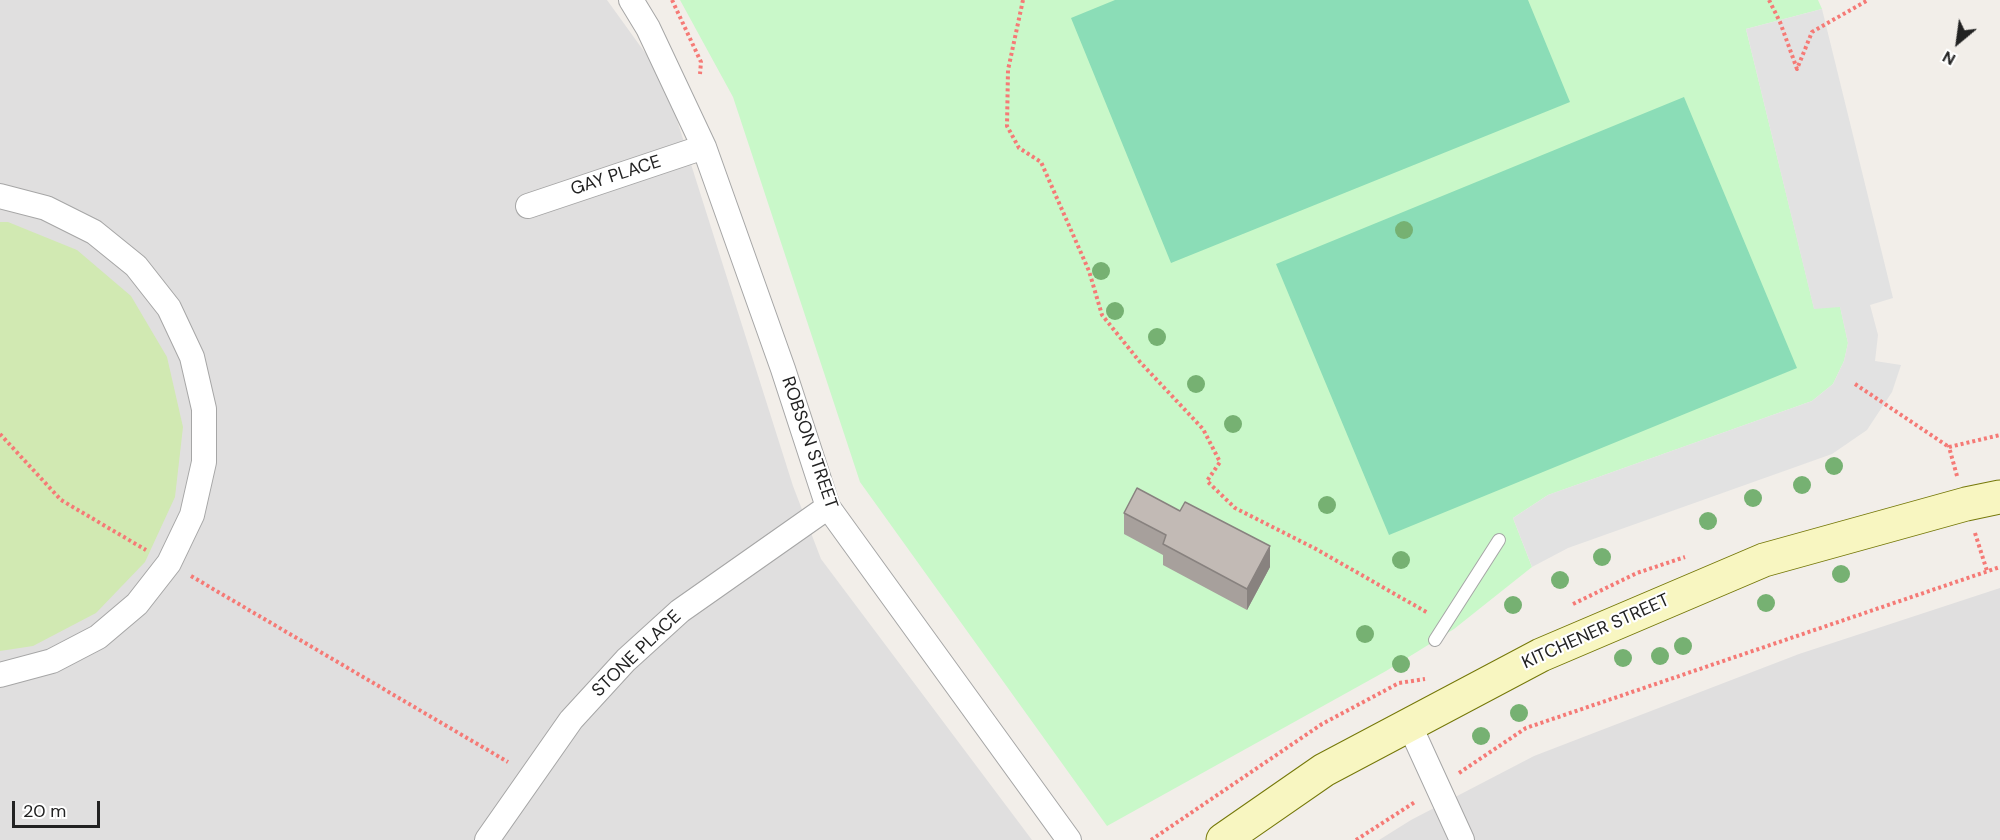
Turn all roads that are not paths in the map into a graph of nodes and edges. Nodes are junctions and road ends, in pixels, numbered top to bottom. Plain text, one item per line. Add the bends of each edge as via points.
1 (631, 0) edge
2 (704, 147) junction
3 (0, 196) edge
4 (528, 206) dead end
5 (2000, 497) edge
6 (828, 507) junction
7 (1499, 540) dead end
8 (1435, 640) dead end
9 (0, 675) edge
10 (1409, 723) junction
11 (486, 840) edge
12 (1069, 840) edge
13 (1223, 840) edge
14 (1462, 840) edge

1 - 2 street, ROBSON STREET
2 - 4 street, GAY PLACE
2 - 6 street, ROBSON STREET
3 - 9 street via 46,208 94,232 136,266 169,308 192,357 204,409 204,462 192,515 169,563 137,604 98,637 52,661
5 - 10 street, KITCHENER STREET via 1764,560 1540,655
6 - 11 street, STONE PLACE via 680,611 626,660 571,720
6 - 12 street, ROBSON STREET
7 - 8 lane
10 - 13 street, KITCHENER STREET via 1324,770
10 - 14 street

